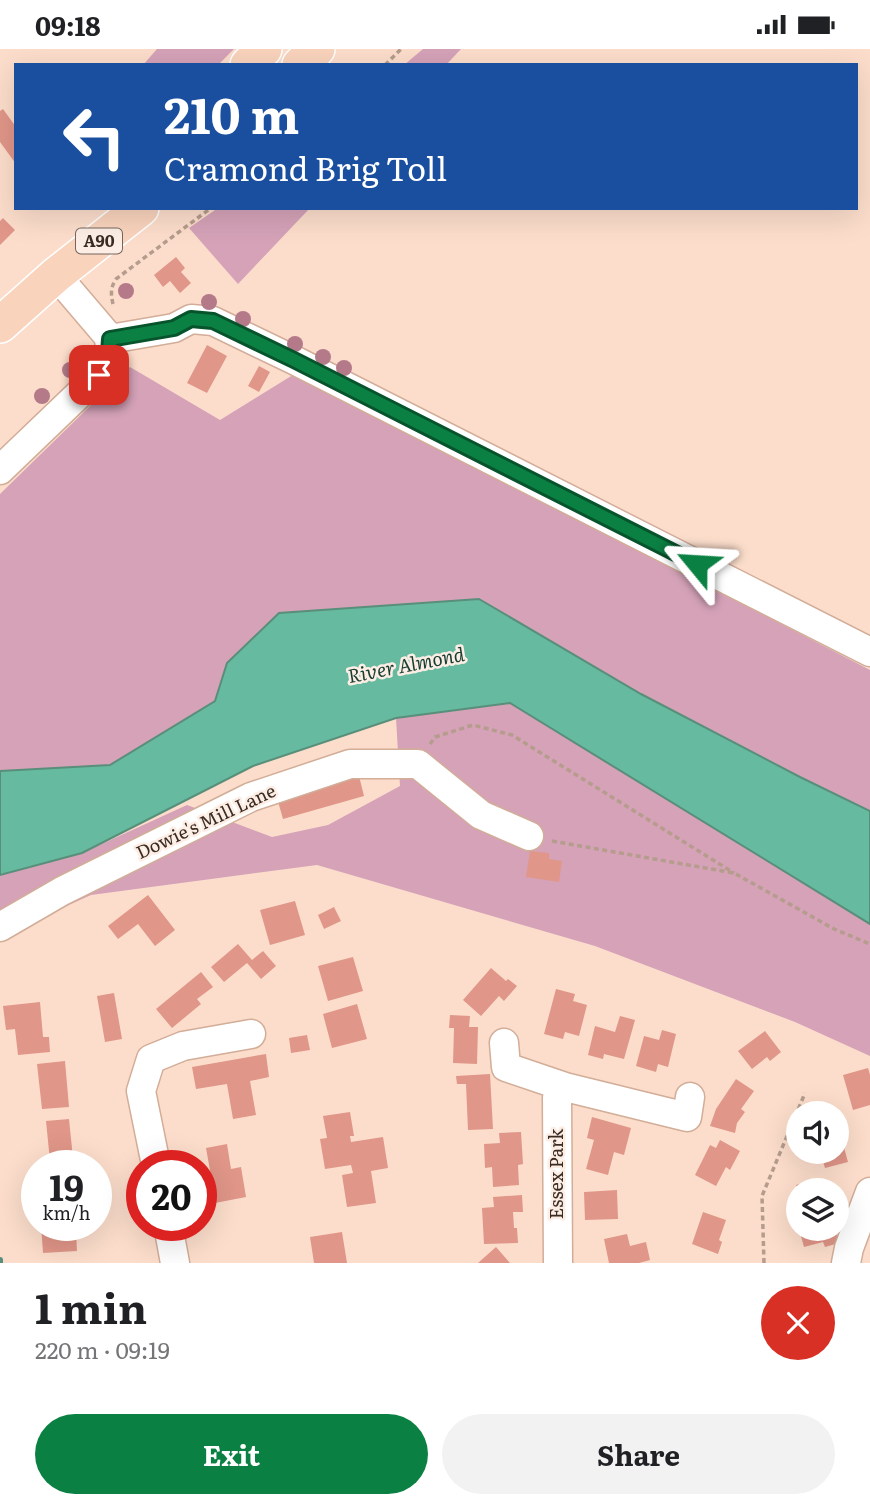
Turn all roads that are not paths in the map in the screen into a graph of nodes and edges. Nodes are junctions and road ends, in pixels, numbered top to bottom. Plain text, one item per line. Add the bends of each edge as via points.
1 (264, 49) edge
2 (317, 49) edge
3 (250, 63) edge
4 (301, 63) edge
5 (109, 210) edge
6 (138, 210) edge
7 (57, 275) junction
8 (0, 325) edge
9 (109, 338) junction
10 (0, 470) edge
11 (870, 652) edge
12 (529, 837) road end
13 (0, 927) edge
14 (251, 1034) dead end
15 (504, 1043) dead end
16 (565, 1087) junction
17 (689, 1117) dead end
18 (153, 1150) edge
19 (870, 1192) edge
20 (171, 1241) edge
21 (175, 1263) edge
22 (558, 1263) edge
23 (846, 1263) edge

1 - 3 main road
2 - 4 main road
5 - 7 main road, A90
6 - 7 main road, A90
7 - 8 main road, A90
7 - 9 street
9 - 10 street via 110,352 99,375
9 - 11 street via 174,328 191,319 213,321
12 - 13 street, Dowie's Mill Lane via 481,815 418,764 350,764 251,797
14 - 18 street via 183,1046 151,1059 141,1091
15 - 16 street via 506,1067
16 - 17 street
16 - 22 street, Essex Park via 557,1097
19 - 23 street
20 - 21 street

